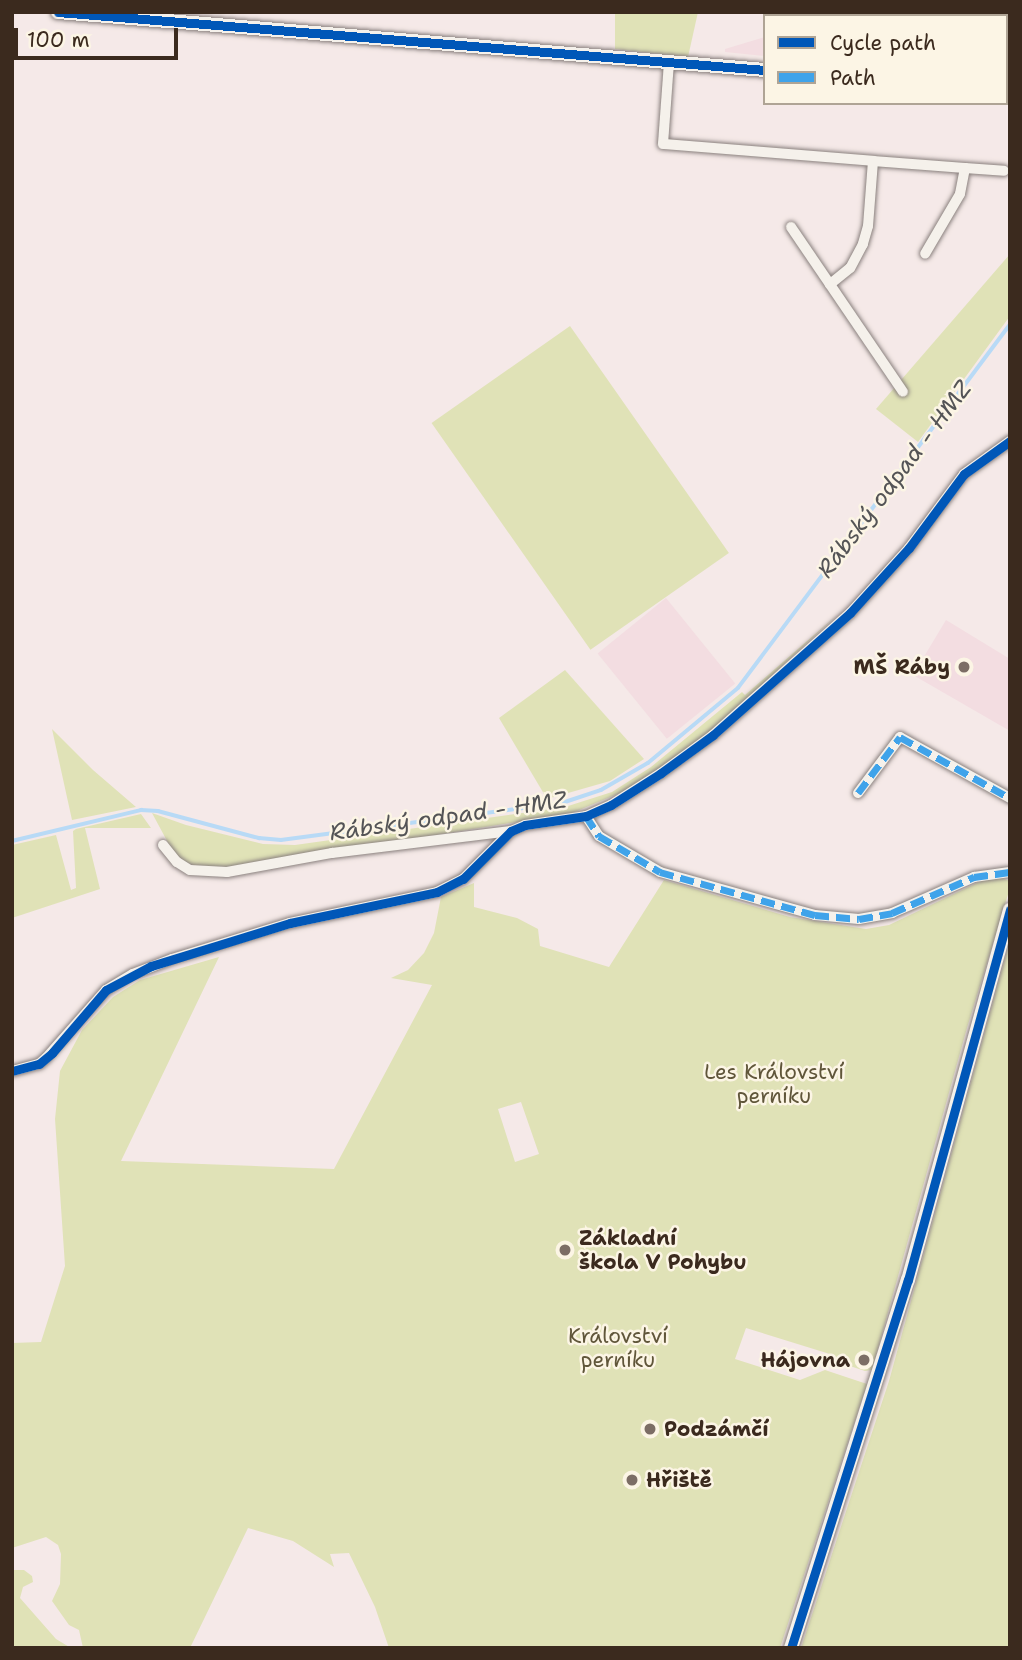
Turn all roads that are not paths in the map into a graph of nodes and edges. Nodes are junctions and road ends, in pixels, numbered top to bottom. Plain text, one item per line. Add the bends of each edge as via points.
1 (58, 12) edge
2 (669, 62) junction
3 (763, 70) edge
4 (873, 162) junction
5 (965, 168) junction
6 (1004, 171) dead end
7 (791, 227) dead end
8 (925, 254) dead end
9 (830, 284) junction
10 (903, 392) dead end
11 (1010, 441) edge
12 (858, 793) dead end
13 (1010, 798) edge
14 (586, 816) junction
15 (511, 831) junction
16 (163, 845) dead end
17 (1010, 872) edge
18 (1010, 910) edge
19 (12, 1072) edge
20 (791, 1648) edge

1 - 2 street
2 - 3 street
2 - 4 street via 663,144
4 - 5 street
4 - 9 street via 863,244 850,268
5 - 6 street
5 - 8 street via 960,194
7 - 9 street
9 - 10 street
11 - 14 street via 964,474 886,575 743,709 661,773
12 - 13 street via 900,737
14 - 15 street
14 - 17 street via 599,836 660,872 815,915 859,919 892,914 974,877
15 - 16 street via 213,872 184,867
15 - 19 street via 463,878 437,892 290,923 133,974 106,990 39,1064
18 - 20 street via 904,1293

